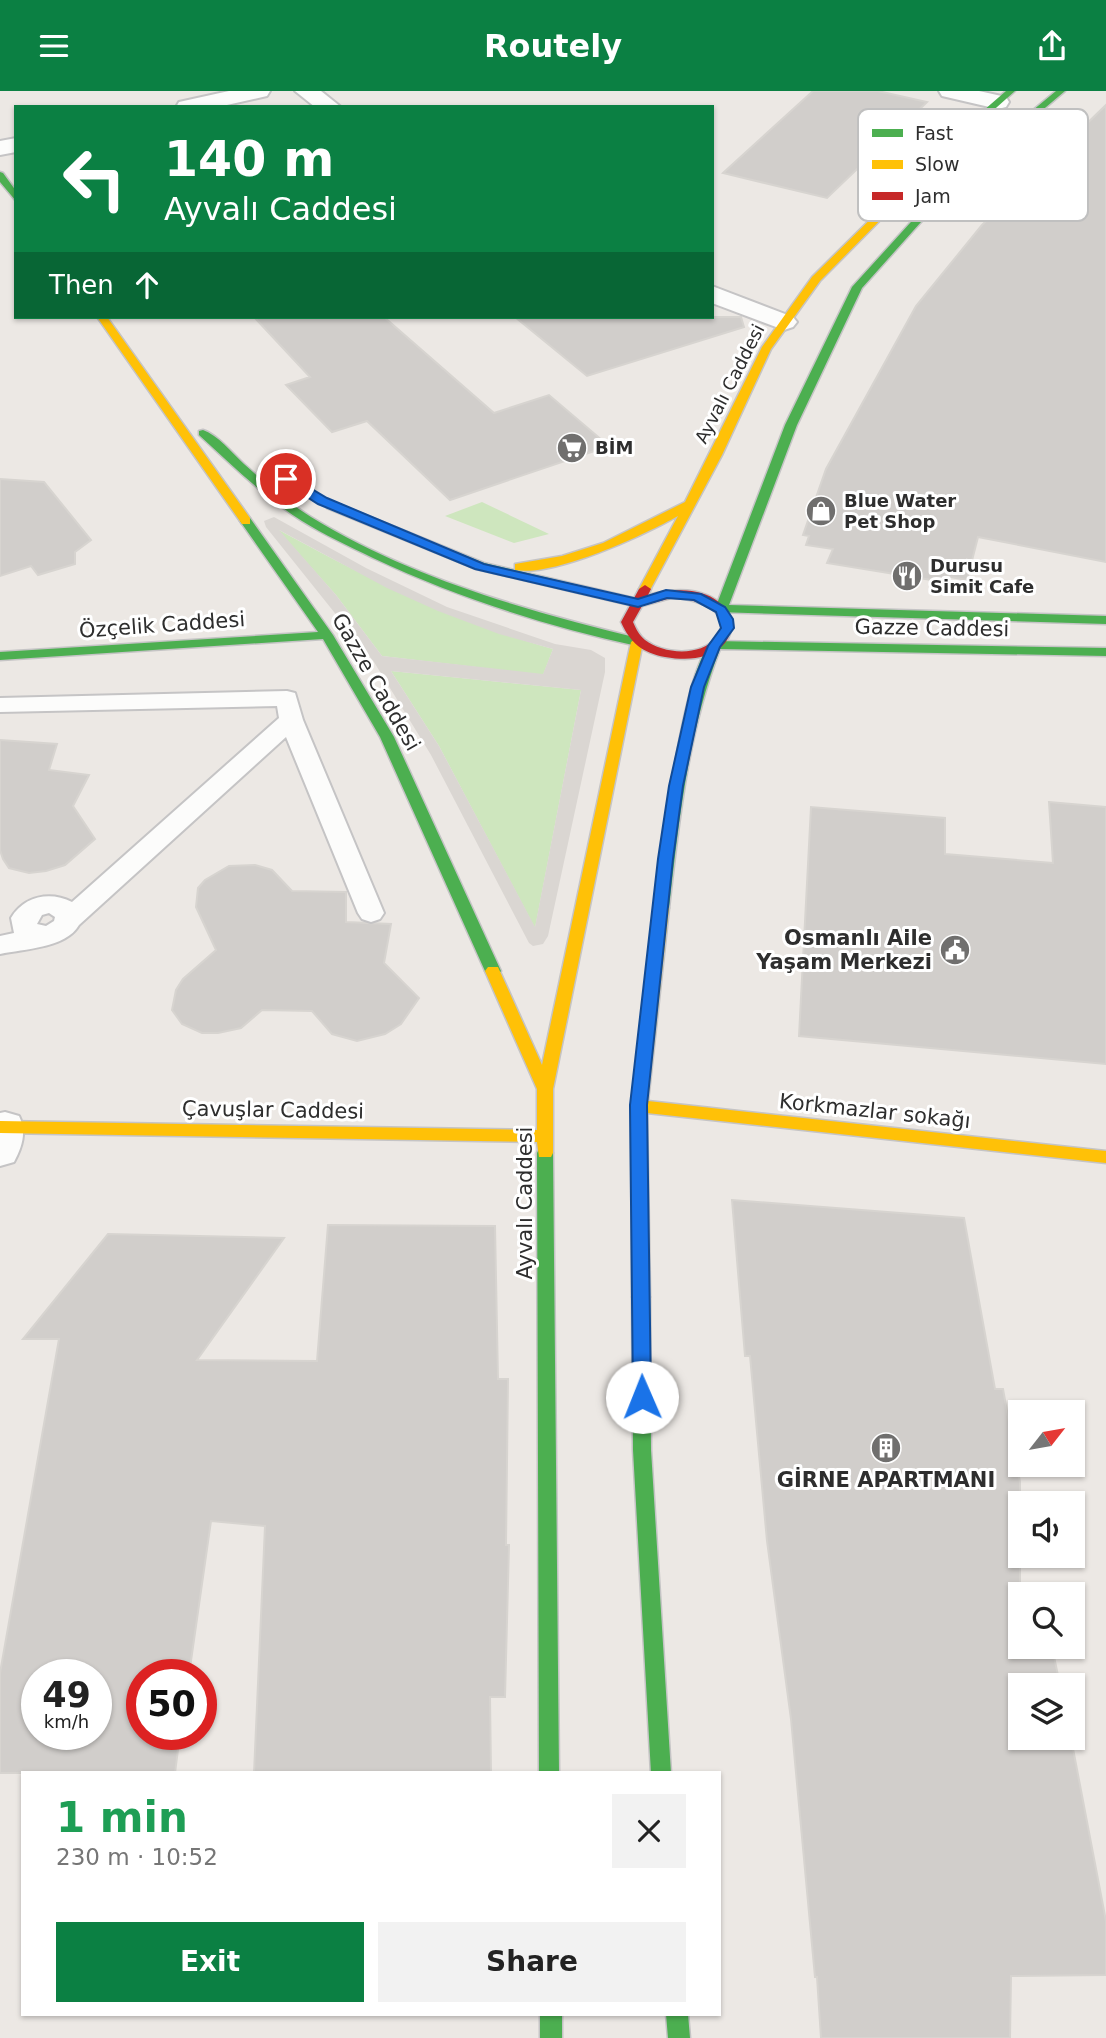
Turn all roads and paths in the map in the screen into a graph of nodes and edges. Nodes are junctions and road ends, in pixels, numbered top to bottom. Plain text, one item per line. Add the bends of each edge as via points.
1 (259, 91) edge
2 (306, 91) edge
3 (950, 91) edge
4 (1061, 91) edge
5 (1004, 97) edge
6 (189, 101) edge
7 (327, 105) edge
8 (990, 109) edge
9 (1039, 109) edge
10 (0, 176) edge
11 (14, 195) edge
12 (874, 221) edge
13 (917, 221) edge
14 (714, 295) edge
15 (106, 323) edge
16 (784, 323) junction
17 (163, 376) dead end
18 (311, 494) dead end
19 (689, 505) junction
20 (480, 566) junction
21 (638, 603) junction
22 (721, 610) junction
23 (1106, 620) edge
24 (327, 635) junction
25 (637, 642) junction
26 (715, 646) junction
27 (1106, 652) edge
28 (0, 656) edge
29 (0, 705) edge
30 (291, 720) junction
31 (371, 913) dead end
32 (32, 927) junction
33 (0, 931) edge
34 (0, 945) edge
35 (545, 1089) junction
36 (639, 1105) junction
37 (2, 1135) edge
38 (545, 1136) junction
39 (1106, 1157) edge
40 (549, 1771) edge
41 (661, 1771) edge
42 (551, 2016) edge
43 (677, 2016) edge
44 (551, 2038) edge
45 (678, 2038) edge

1 - 6 street
2 - 7 street
3 - 5 street
4 - 9 main road
5 - 8 main road, Ayvalı Caddesi
10 - 11 main road
12 - 16 main road, Ayvalı Caddesi via 816,279
13 - 22 main road via 857,287 792,425
14 - 16 street
15 - 17 main road
15 - 24 main road, Gazze Caddesi
15 - 25 main road via 203,433 258,484 303,517 387,561 471,595 577,631
16 - 19 main road, Ayvalı Caddesi via 766,349
18 - 20 main road
19 - 20 main road via 657,524 571,559 547,566
19 - 21 main road, Ayvalı Caddesi
20 - 21 main road
21 - 22 main road via 681,594
21 - 25 main road, Ayvalı Caddesi via 627,622
22 - 23 main road, Gazze Caddesi
22 - 26 main road via 728,628
24 - 28 main road, Özçelik Caddesi
24 - 35 main road, Gazze Caddesi via 387,737
25 - 26 main road via 684,654
25 - 35 main road, Ayvalı Caddesi
26 - 27 main road, Gazze Caddesi
26 - 36 main road via 697,687 676,786
29 - 30 lane via 287,698
30 - 31 lane
30 - 32 lane via 142,854 62,912 62,930
32 - 33 lane
32 - 34 lane
35 - 38 main road, Ayvalı Caddesi
36 - 39 main road, Korkmazlar sokağı
36 - 41 main road via 642,1450
37 - 38 main road, Çavuşlar Caddesi
38 - 40 main road, Ayvalı Caddesi
42 - 44 main road
43 - 45 main road

